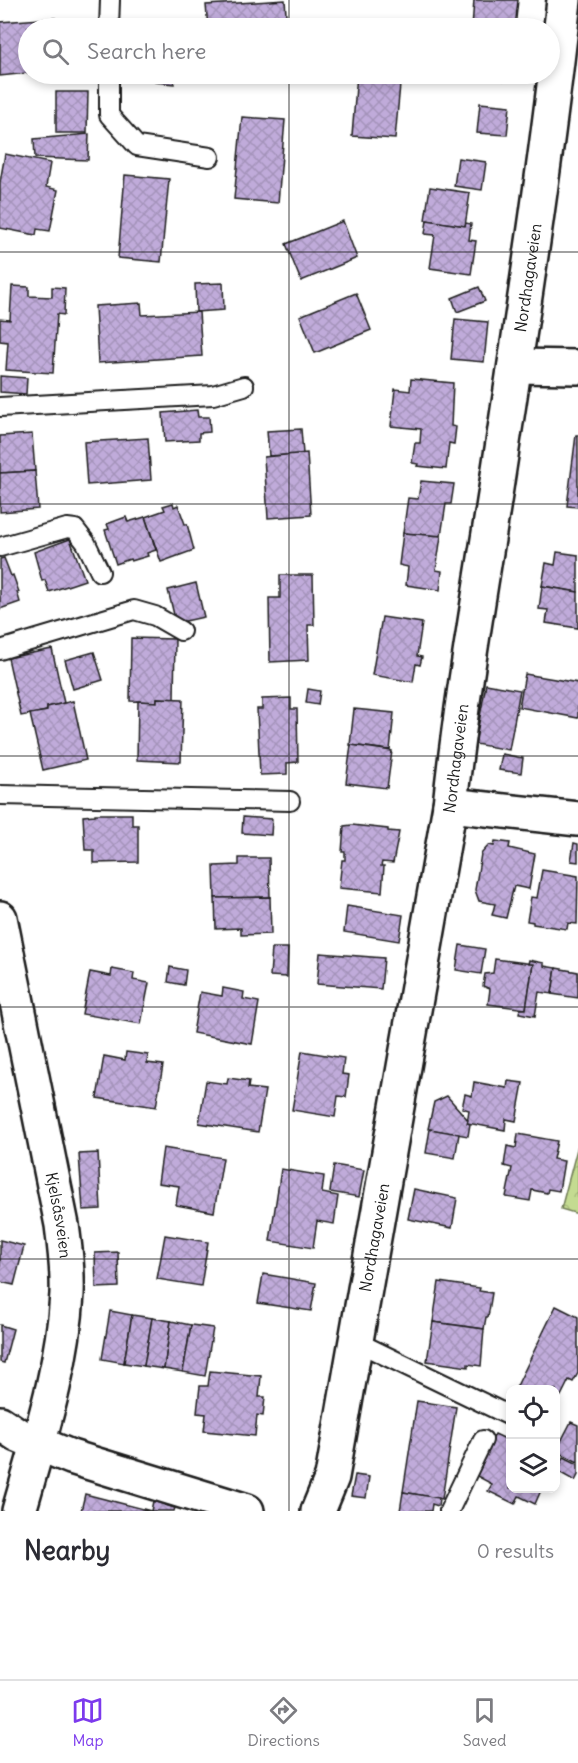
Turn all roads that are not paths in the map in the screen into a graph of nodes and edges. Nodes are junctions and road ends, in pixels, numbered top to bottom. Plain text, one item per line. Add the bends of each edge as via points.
1 (110, 0) edge
2 (564, 0) edge
3 (109, 18) edge
4 (560, 36) edge
5 (109, 84) edge
6 (554, 84) edge
7 (210, 157) dead end
8 (515, 366) junction
9 (578, 367) edge
10 (244, 386) dead end
11 (0, 407) edge
12 (0, 547) edge
13 (100, 572) dead end
14 (181, 631) dead end
15 (0, 650) edge
16 (0, 795) edge
17 (290, 801) dead end
18 (450, 805) junction
19 (578, 819) edge
20 (0, 918) edge
21 (355, 1341) junction
22 (506, 1414) edge
23 (0, 1423) edge
24 (483, 1440) dead end
25 (38, 1444) junction
26 (19, 1511) edge
27 (247, 1511) edge
28 (318, 1511) edge
29 (449, 1511) edge

1 - 3 lane
2 - 4 street, Nordhagaveien
5 - 7 lane via 108,115 137,146
6 - 8 street, Nordhagaveien
8 - 9 street
8 - 18 street, Nordhagaveien
10 - 11 lane via 213,395
12 - 13 lane via 75,529
14 - 15 lane via 134,610
16 - 17 lane
18 - 19 street
18 - 21 street, Nordhagaveien
20 - 25 street, Kjelsåsveien via 66,1260 64,1326
21 - 22 lane
21 - 28 street, Nordhagaveien via 332,1477
23 - 25 street
24 - 29 lane
25 - 26 street, Kjelsåsveien
25 - 27 street

